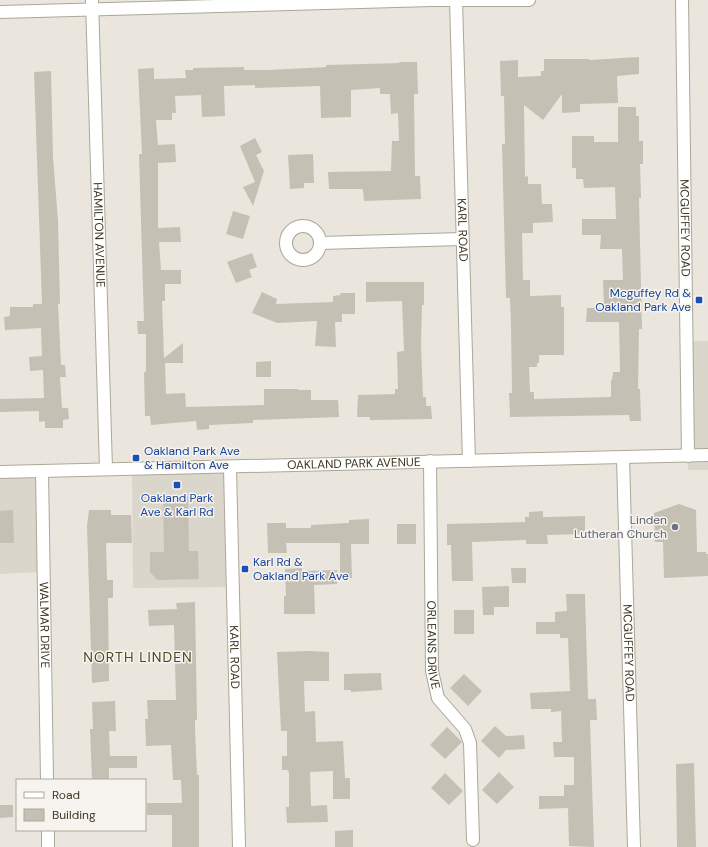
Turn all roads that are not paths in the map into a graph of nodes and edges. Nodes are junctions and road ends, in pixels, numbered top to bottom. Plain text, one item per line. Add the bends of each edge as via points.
1 (529, 0) edge
2 (682, 0) edge
3 (456, 1) edge
4 (92, 5) edge
5 (0, 12) edge
6 (462, 239) junction
7 (320, 243) dead end
8 (708, 455) edge
9 (688, 456) junction
10 (623, 458) junction
11 (430, 461) junction
12 (468, 461) junction
13 (230, 468) junction
14 (106, 469) junction
15 (42, 471) junction
16 (0, 472) edge
17 (47, 779) edge
18 (48, 831) edge
19 (473, 840) dead end
20 (48, 847) edge
21 (239, 847) edge
22 (634, 847) edge

1 - 3 street
2 - 9 street, MCGUFFEY ROAD
3 - 4 street
3 - 6 street, KARL ROAD
4 - 5 street
4 - 14 street, HAMILTON AVENUE
6 - 7 street
6 - 12 street, KARL ROAD
8 - 9 street, OAKLAND PARK AVENUE
9 - 10 street, OAKLAND PARK AVENUE
10 - 12 street, OAKLAND PARK AVENUE
10 - 22 street, MCGUFFEY ROAD
11 - 12 street, OAKLAND PARK AVENUE
11 - 13 street, OAKLAND PARK AVENUE
11 - 19 street, ORLEANS DRIVE via 432,671 438,698 465,729 470,743
13 - 14 street, OAKLAND PARK AVENUE
13 - 21 street, KARL ROAD
14 - 15 street, OAKLAND PARK AVENUE
15 - 16 street, OAKLAND PARK AVENUE
15 - 17 street, WALMAR DRIVE
18 - 20 street

